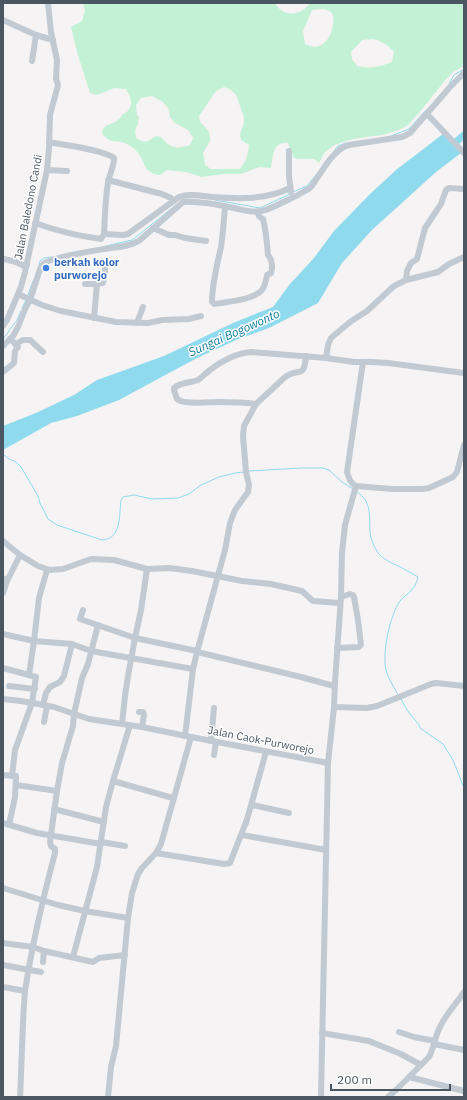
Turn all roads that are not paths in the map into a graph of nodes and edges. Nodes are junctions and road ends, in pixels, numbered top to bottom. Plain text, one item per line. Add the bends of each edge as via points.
1 (48, 3) edge
2 (3, 20) edge
3 (36, 35) junction
4 (53, 40) junction
5 (32, 61) dead end
6 (464, 73) edge
7 (427, 114) junction
8 (49, 142) junction
9 (289, 151) dead end
10 (464, 153) edge
11 (47, 170) junction
12 (67, 171) dead end
13 (108, 180) junction
14 (464, 189) edge
15 (291, 193) junction
16 (174, 201) junction
17 (225, 206) junction
18 (258, 212) junction
19 (35, 223) junction
20 (153, 228) junction
21 (104, 234) junction
22 (206, 241) dead end
23 (464, 257) edge
24 (4, 259) dead end
25 (105, 264) dead end
26 (27, 266) junction
27 (406, 280) junction
28 (85, 284) dead end
29 (97, 284) junction
30 (25, 297) junction
31 (143, 307) dead end
32 (202, 316) dead end
33 (94, 318) junction
34 (7, 319) edge
35 (137, 323) junction
36 (3, 326) edge
37 (17, 326) junction
38 (16, 345) junction
39 (3, 346) edge
40 (43, 352) dead end
41 (306, 356) junction
42 (326, 358) junction
43 (363, 362) junction
44 (3, 372) edge
45 (464, 374) edge
46 (256, 404) junction
47 (464, 445) edge
48 (355, 490) junction
49 (3, 541) edge
50 (20, 555) junction
51 (147, 569) junction
52 (47, 570) junction
53 (218, 576) junction
54 (5, 580) edge
55 (3, 593) edge
56 (341, 600) junction
57 (83, 610) dead end
58 (98, 625) junction
59 (3, 634) edge
60 (134, 638) junction
61 (34, 642) junction
62 (72, 644) junction
63 (337, 648) junction
64 (91, 651) junction
65 (197, 652) junction
66 (131, 659) junction
67 (3, 668) edge
68 (193, 669) junction
69 (29, 674) junction
70 (9, 686) dead end
71 (334, 686) junction
72 (464, 686) edge
73 (35, 689) junction
74 (3, 699) edge
75 (32, 703) junction
76 (45, 706) junction
77 (334, 707) junction
78 (214, 708) dead end
79 (139, 712) dead end
80 (74, 714) junction
81 (44, 722) dead end
82 (122, 724) junction
83 (130, 725) junction
84 (142, 727) junction
85 (188, 737) junction
86 (214, 742) junction
87 (266, 752) junction
88 (214, 755) dead end
89 (328, 763) junction
90 (3, 775) edge
91 (12, 776) junction
92 (113, 781) junction
93 (16, 785) junction
94 (57, 791) junction
95 (173, 798) junction
96 (252, 805) junction
97 (54, 809) junction
98 (289, 812) dead end
99 (104, 822) junction
100 (6, 824) edge
101 (51, 835) junction
102 (242, 835) junction
103 (101, 843) junction
104 (125, 846) dead end
105 (326, 850) junction
106 (156, 853) junction
107 (3, 888) edge
108 (44, 901) junction
109 (85, 911) junction
110 (128, 918) junction
111 (3, 943) edge
112 (33, 947) junction
113 (44, 951) junction
114 (125, 955) junction
115 (73, 957) junction
116 (42, 962) dead end
117 (3, 965) edge
118 (28, 969) junction
119 (41, 972) dead end
120 (3, 987) edge
121 (25, 991) junction
122 (464, 992) edge
123 (399, 1032) dead end
124 (322, 1033) junction
125 (434, 1043) junction
126 (464, 1050) edge
127 (421, 1065) junction
128 (409, 1077) junction
129 (464, 1091) edge
130 (20, 1097) edge
131 (108, 1097) edge
132 (321, 1097) edge
133 (388, 1097) edge

1 - 4 street, Jalan Baledono Candi
2 - 3 street
3 - 4 street
3 - 5 street
4 - 8 street, Jalan Baledono Candi via 58,85 50,115
6 - 7 street
7 - 10 street
7 - 15 street via 413,130 402,137 343,147 307,190
8 - 11 street, Jalan Baledono Candi
8 - 13 street via 113,157
9 - 15 street
11 - 12 street
11 - 19 street, Jalan Baledono Candi
13 - 16 street via 162,194
13 - 21 street
14 - 27 street via 446,190 441,204 426,228 417,258 411,263
15 - 16 street via 227,198 186,195
15 - 18 street
16 - 21 street via 128,234
17 - 18 street
17 - 18 street via 212,295 214,304 255,296 261,291 267,275 271,273 271,258 268,255 264,226
17 - 20 street via 182,202
19 - 21 street via 82,237 101,239
19 - 26 street, Jalan Baledono Candi
20 - 22 street via 169,236
20 - 30 street via 134,244 44,263
23 - 27 street via 438,272
24 - 26 street
25 - 29 street via 103,283
26 - 30 street, Jalan Baledono Candi
27 - 42 street via 394,286 331,338
28 - 29 street
29 - 33 street
30 - 33 street via 60,311
30 - 34 street, Jalan Baledono Candi
30 - 37 street via 25,309
31 - 35 street
32 - 35 street
33 - 35 street
34 - 36 street, Jalan Baledono Candi
34 - 37 street
37 - 38 street
38 - 39 street
38 - 40 street via 23,340 30,340
38 - 44 street via 14,363
41 - 42 street
41 - 46 street via 303,371 287,375
41 - 46 street via 242,353 210,369 198,380 179,384 174,388 177,399 182,402
42 - 43 street
43 - 45 street
43 - 48 street via 347,472
46 - 53 street via 244,426 243,434 248,492 232,518
47 - 48 street via 457,472 429,488
48 - 56 street, Jalan Caok-Purworejo via 342,552
49 - 50 street
50 - 52 street
50 - 54 street
51 - 52 street via 121,561 94,559 63,569
51 - 53 street via 181,569
51 - 60 street
52 - 61 street via 39,598
53 - 56 street via 298,590 313,601
53 - 65 street
54 - 55 street
56 - 63 street, Jalan Caok-Purworejo
56 - 63 street via 353,594 361,645 359,648
57 - 58 street via 80,619
58 - 60 street
58 - 64 street
59 - 61 street
60 - 65 street
60 - 66 street
61 - 62 street
61 - 69 street
62 - 64 street
62 - 76 street via 64,676 46,693
63 - 71 street, Jalan Caok-Purworejo
64 - 66 street
64 - 80 street
65 - 68 street
65 - 71 street
66 - 68 street
66 - 82 street
67 - 69 street
68 - 85 street
69 - 73 street via 36,677
70 - 73 street
71 - 77 street, Jalan Caok-Purworejo
72 - 77 street via 436,683 377,706
73 - 75 street
74 - 75 street, Jalan Caok-Purworejo
75 - 76 street, Jalan Caok-Purworejo
75 - 91 street via 15,750
76 - 80 street, Jalan Caok-Purworejo
76 - 81 street
77 - 89 street, Jalan Caok-Purworejo
78 - 86 street
79 - 84 street via 143,712 144,715
80 - 82 street, Jalan Caok-Purworejo
80 - 94 street
82 - 83 street, Jalan Caok-Purworejo
83 - 84 street, Jalan Caok-Purworejo
83 - 92 street
84 - 85 street, Jalan Caok-Purworejo
85 - 86 street, Jalan Caok-Purworejo
85 - 95 street
86 - 87 street, Jalan Caok-Purworejo
86 - 88 street
87 - 89 street, Jalan Caok-Purworejo
87 - 96 street
89 - 105 street
90 - 91 street
91 - 93 street via 16,776
92 - 95 street
92 - 99 street
93 - 94 street
93 - 100 street via 15,797
94 - 97 street
95 - 106 street
96 - 98 street
96 - 102 street
97 - 99 street
97 - 101 street
99 - 103 street
100 - 101 street
101 - 103 street
101 - 108 street via 50,844 55,853
102 - 105 street
102 - 106 street via 230,863 227,864
103 - 104 street
103 - 109 street
105 - 124 street
106 - 110 street via 138,874
107 - 108 street
108 - 109 street
108 - 112 street
109 - 110 street
109 - 115 street
110 - 114 street
111 - 112 street
112 - 113 street
112 - 118 street
113 - 115 street
113 - 116 street
114 - 115 street via 98,958 93,962
114 - 131 street
117 - 118 street
118 - 119 street
118 - 121 street
120 - 121 street
121 - 130 street
122 - 125 street via 439,1028
123 - 125 street
124 - 127 street via 369,1041
124 - 132 street
125 - 126 street
125 - 127 street via 429,1057
127 - 128 street
128 - 129 street
128 - 133 street

